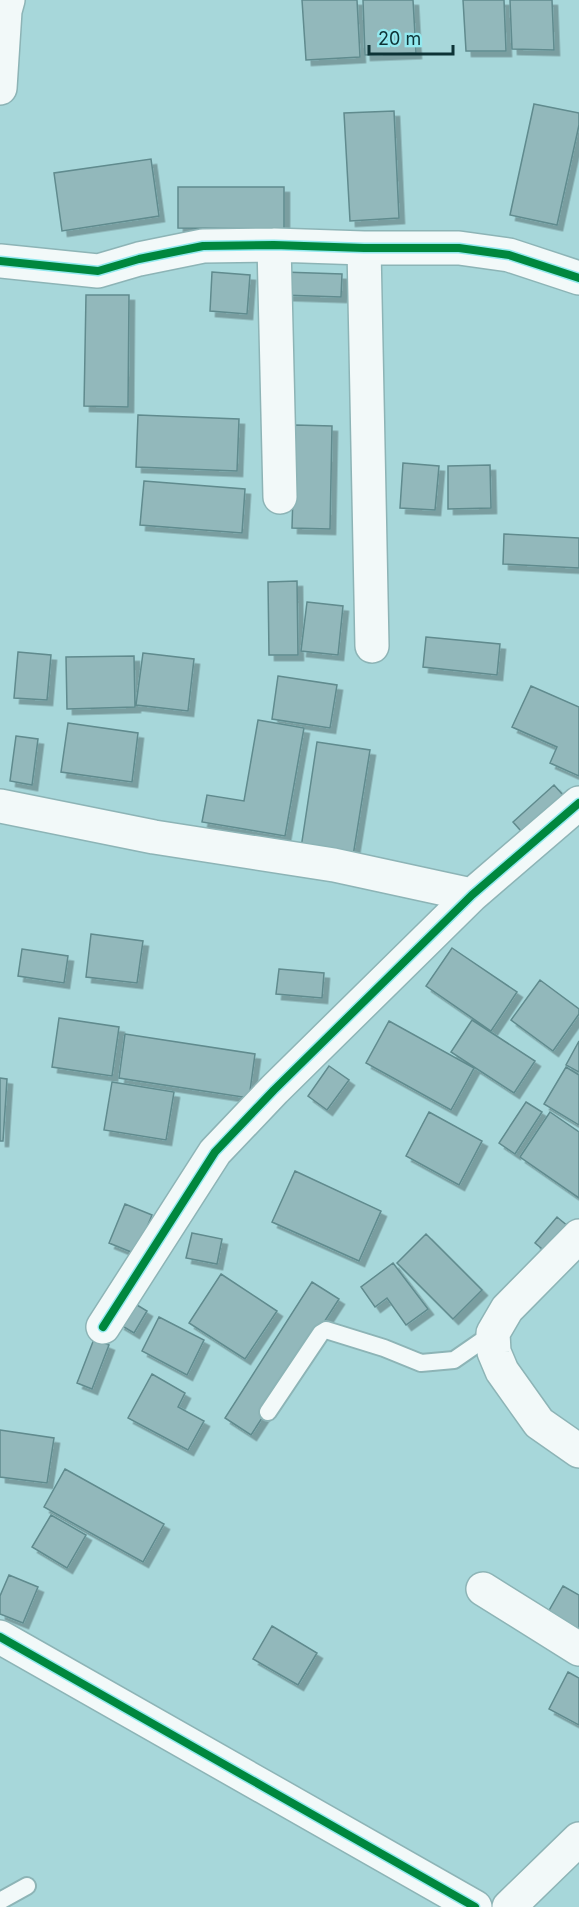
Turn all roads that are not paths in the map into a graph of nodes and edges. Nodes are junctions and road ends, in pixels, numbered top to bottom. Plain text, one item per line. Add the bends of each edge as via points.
1 (8, 0) edge
2 (0, 79) edge
3 (274, 245) junction
4 (364, 248) junction
5 (0, 261) edge
6 (579, 278) edge
7 (280, 497) dead end
8 (372, 646) dead end
9 (579, 803) edge
10 (0, 806) edge
11 (472, 895) junction
12 (579, 1236) edge
13 (103, 1327) dead end
14 (493, 1333) junction
15 (268, 1412) dead end
16 (579, 1451) edge
17 (483, 1589) dead end
18 (0, 1637) edge
19 (579, 1650) edge
20 (579, 1839) edge
21 (27, 1886) dead end
22 (0, 1901) edge
23 (475, 1907) edge
24 (509, 1907) edge

1 - 2 street
3 - 4 street
3 - 5 street via 203,246 98,271
3 - 7 street
4 - 6 street via 459,248 509,255
4 - 8 street
9 - 11 street
10 - 11 street via 154,837 334,865
11 - 13 street via 215,1152
12 - 14 street via 507,1309
14 - 15 lane via 454,1360 421,1363 326,1330
14 - 16 street via 494,1352 502,1371 539,1423
17 - 19 street
18 - 23 street
20 - 24 street
21 - 22 lane

